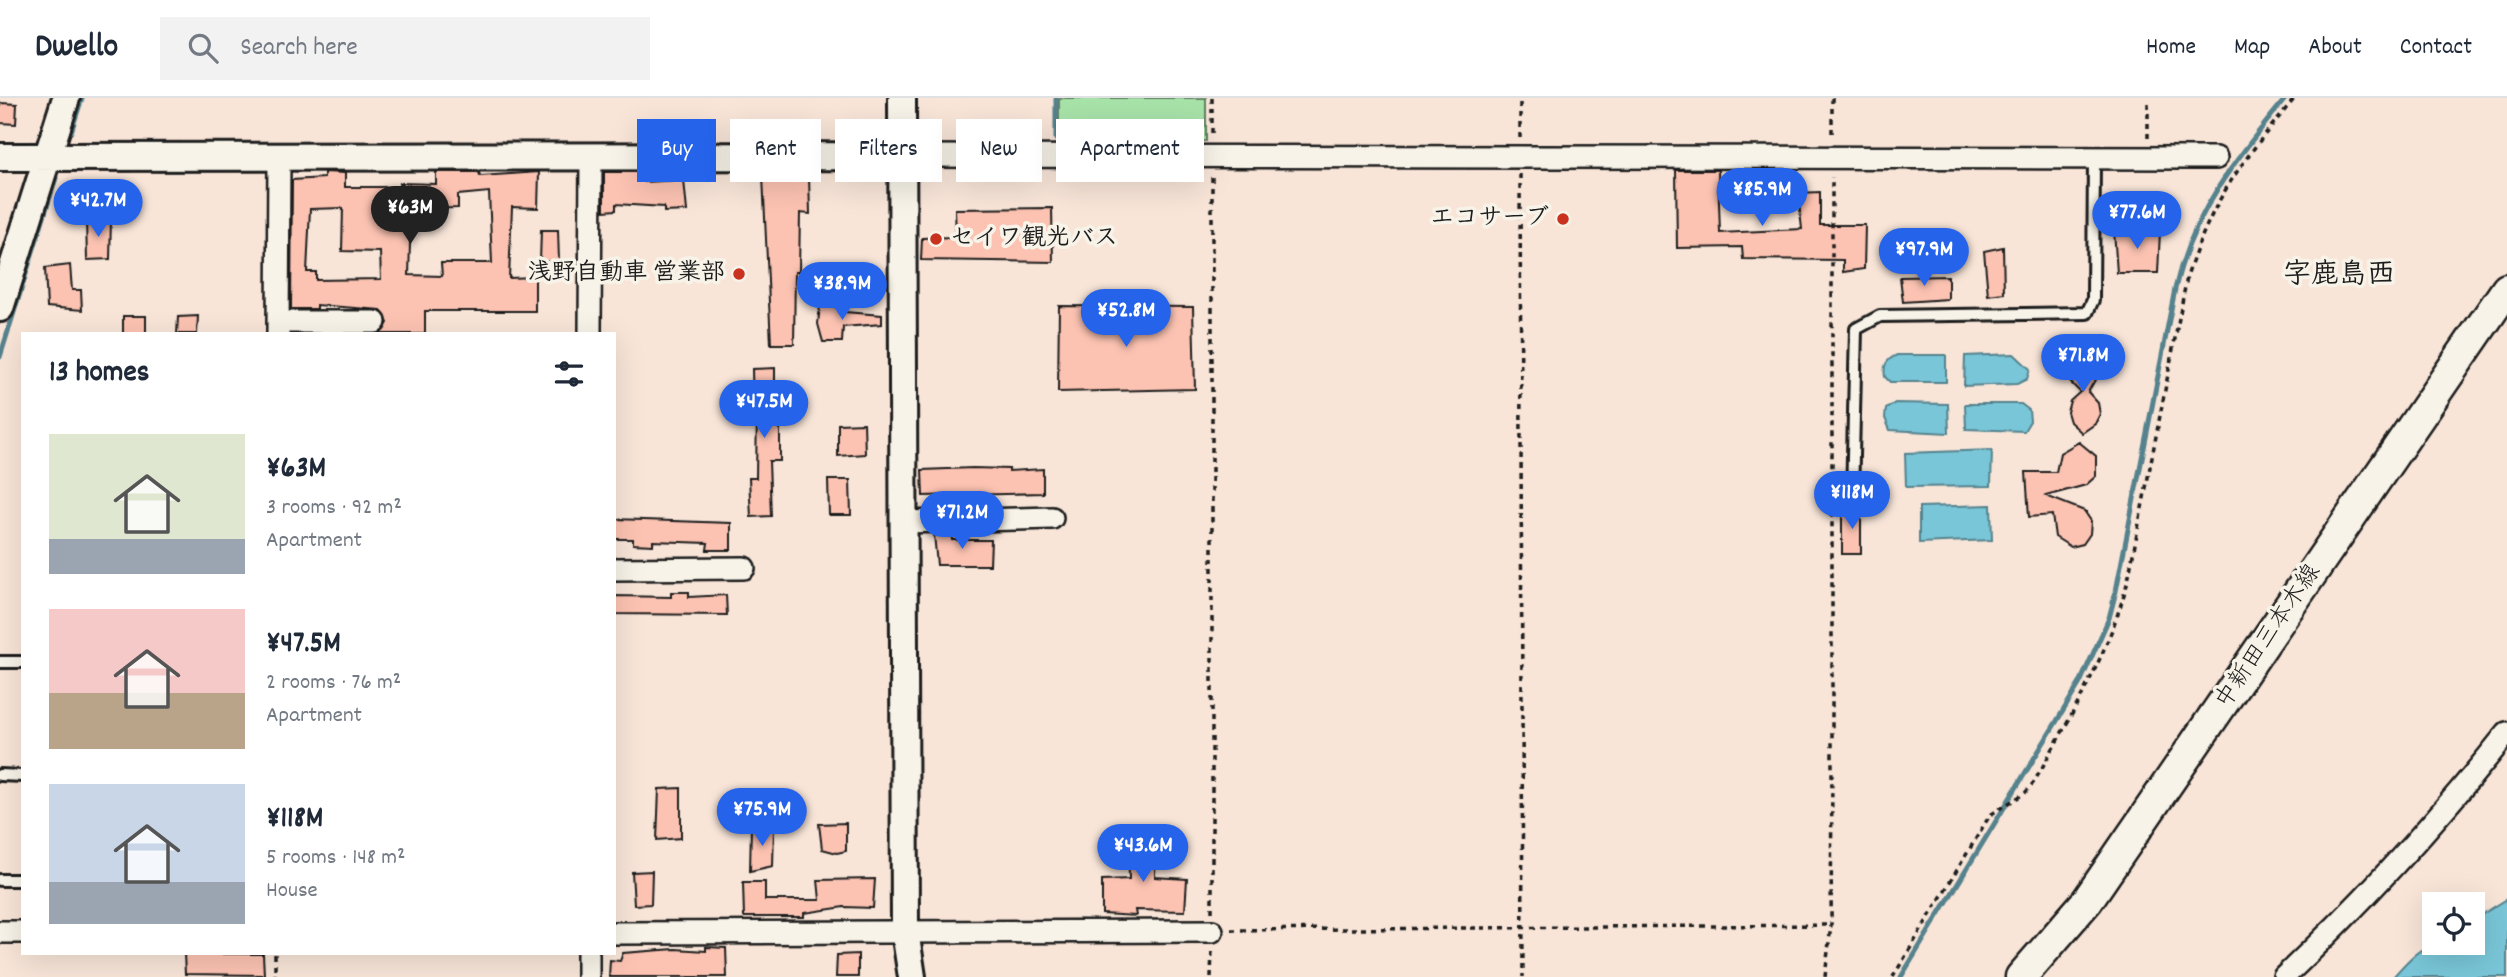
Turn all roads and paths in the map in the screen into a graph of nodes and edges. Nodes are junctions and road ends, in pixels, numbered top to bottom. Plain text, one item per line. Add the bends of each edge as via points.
1 (66, 98) edge
2 (902, 98) edge
3 (1212, 98) edge
4 (1520, 98) edge
5 (1832, 98) edge
6 (2148, 98) edge
7 (2295, 98) edge
8 (902, 119) edge
9 (835, 156) edge
10 (942, 156) edge
11 (0, 157) edge
12 (1212, 157) junction
13 (1520, 157) junction
14 (47, 158) junction
15 (279, 158) junction
16 (590, 158) junction
17 (1832, 158) junction
18 (2094, 158) junction
19 (2148, 158) junction
20 (2216, 158) dead end
21 (902, 182) edge
22 (2507, 289) edge
23 (0, 308) edge
24 (376, 322) dead end
25 (278, 328) edge
26 (590, 332) edge
27 (1852, 498) dead end
28 (1052, 518) dead end
29 (904, 522) junction
30 (744, 568) dead end
31 (616, 569) edge
32 (0, 662) edge
33 (21, 662) edge
34 (2507, 733) edge
35 (0, 775) edge
36 (21, 776) edge
37 (0, 880) edge
38 (21, 880) edge
39 (1831, 925) junction
40 (1523, 927) junction
41 (905, 930) junction
42 (1212, 931) junction
43 (0, 932) edge
44 (21, 932) edge
45 (616, 933) edge
46 (275, 955) edge
47 (588, 955) edge
48 (275, 977) edge
49 (588, 977) edge
50 (912, 977) edge
51 (1211, 977) edge
52 (1523, 977) edge
53 (1825, 977) edge
54 (1892, 977) edge
55 (2021, 977) edge
56 (2284, 977) edge

1 - 14 street
2 - 8 street
3 - 12 path
4 - 13 path
5 - 17 path
6 - 19 path
7 - 54 path via 2241,161 2211,210 2187,277 2128,580 2099,665 2034,782 1990,815
9 - 16 street
10 - 12 street
11 - 14 street
12 - 13 street
12 - 42 path
13 - 17 street
13 - 40 path
14 - 15 street
14 - 23 street
15 - 16 street
15 - 25 street
16 - 26 street
17 - 18 street
17 - 39 path
18 - 19 street
18 - 27 lane via 2093,300 2087,313 1880,316 1856,329
19 - 20 street
21 - 29 street
22 - 55 main road, 中新田三本木線 via 2087,901
24 - 25 street
28 - 29 street
29 - 41 street
30 - 31 street
32 - 33 lane
34 - 56 street via 2439,819
35 - 36 lane
37 - 38 lane
39 - 40 path
39 - 53 path
40 - 42 path
40 - 52 path
41 - 42 street
41 - 45 street
41 - 50 street
42 - 51 path
43 - 44 street
46 - 48 path
47 - 49 street

